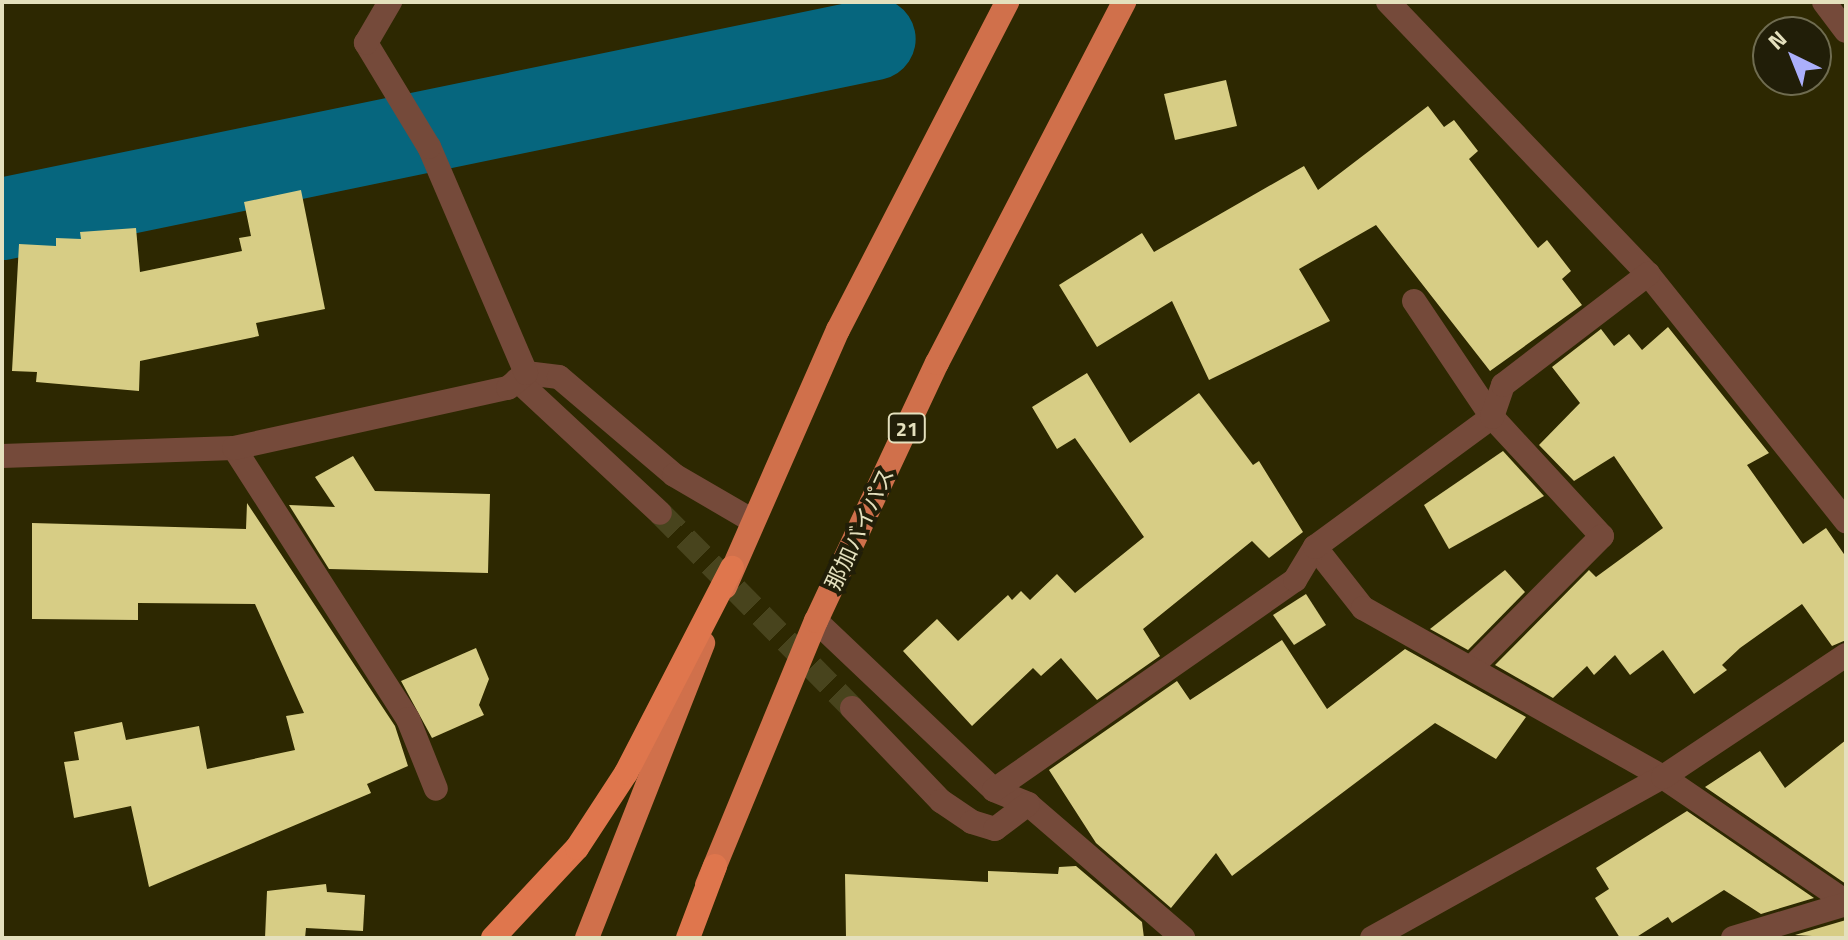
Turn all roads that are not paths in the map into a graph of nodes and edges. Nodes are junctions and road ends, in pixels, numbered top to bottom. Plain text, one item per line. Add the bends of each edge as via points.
1 (390, 2) edge
2 (1007, 2) edge
3 (1124, 2) edge
4 (1388, 2) edge
5 (1824, 2) edge
6 (1846, 31) edge
7 (1648, 274) junction
8 (1414, 301) dead end
9 (521, 376) junction
10 (1492, 417) junction
11 (234, 448) junction
12 (2, 456) edge
13 (660, 513) tunnel mouth
14 (753, 521) junction
15 (1846, 521) edge
16 (1315, 547) junction
17 (732, 568) junction
18 (816, 621) junction
19 (1846, 655) edge
20 (1471, 668) junction
21 (852, 708) tunnel mouth
22 (1663, 777) junction
23 (436, 789) dead end
24 (994, 790) junction
25 (1028, 804) junction
26 (1846, 903) edge
27 (493, 938) edge
28 (587, 938) edge
29 (686, 938) edge
30 (1183, 938) edge
31 (1372, 938) edge
32 (1735, 938) edge

1 - 9 street via 366,43 429,147
2 - 14 highway via 838,330
3 - 18 highway, 那加バイパス / 21 via 937,363
4 - 7 street
5 - 6 street
7 - 10 street via 1503,385
7 - 15 street
8 - 10 street
9 - 11 street
9 - 13 street
9 - 14 street via 559,377 674,475
10 - 16 street
10 - 20 street via 1602,536
11 - 12 street
11 - 23 street via 408,719
14 - 17 highway
16 - 20 street via 1363,608
16 - 24 street via 1295,580
17 - 27 highway via 610,798 577,848
17 - 28 highway
18 - 24 street
18 - 29 highway, 那加バイパス / 21
19 - 22 street
20 - 22 street
21 - 25 street via 941,801 972,822 995,829
22 - 26 street
22 - 31 street
24 - 25 street
25 - 30 street
26 - 32 street

